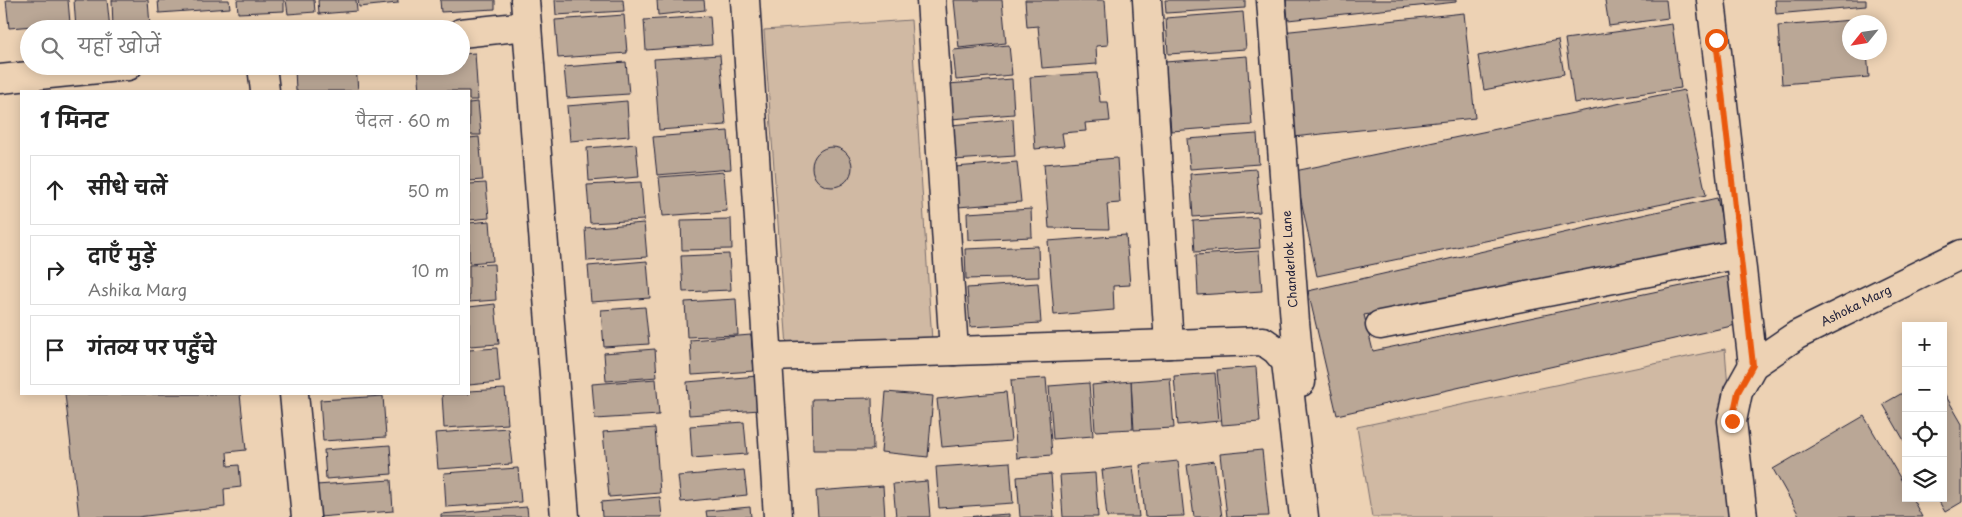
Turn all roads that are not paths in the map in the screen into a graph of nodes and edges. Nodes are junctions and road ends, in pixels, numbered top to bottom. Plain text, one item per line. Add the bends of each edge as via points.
1 (745, 0) edge
2 (931, 0) edge
3 (1147, 0) edge
4 (1271, 0) edge
5 (1711, 0) edge
6 (526, 13) edge
7 (470, 30) edge
8 (39, 75) edge
9 (263, 75) edge
10 (0, 79) edge
11 (265, 90) edge
12 (1740, 254) junction
13 (1962, 254) edge
14 (1380, 325) dead end
15 (1170, 344) junction
16 (954, 351) junction
17 (769, 357) junction
18 (1753, 365) junction
19 (294, 395) edge
20 (306, 517) edge
21 (565, 517) edge
22 (778, 517) edge
23 (1304, 517) edge
24 (1317, 517) edge
25 (1743, 517) edge

1 - 17 street
2 - 16 street
3 - 15 street
4 - 24 street, Chanderlok Lane via 1295,322
5 - 12 street
6 - 7 street
6 - 21 street
8 - 10 street
9 - 11 street
12 - 14 street
12 - 18 street
13 - 18 street, Ashoka Marg via 1797,335
15 - 16 street
15 - 23 street via 1263,341 1286,362
16 - 17 street
17 - 22 street
18 - 25 street via 1738,392 1732,421
19 - 20 street

